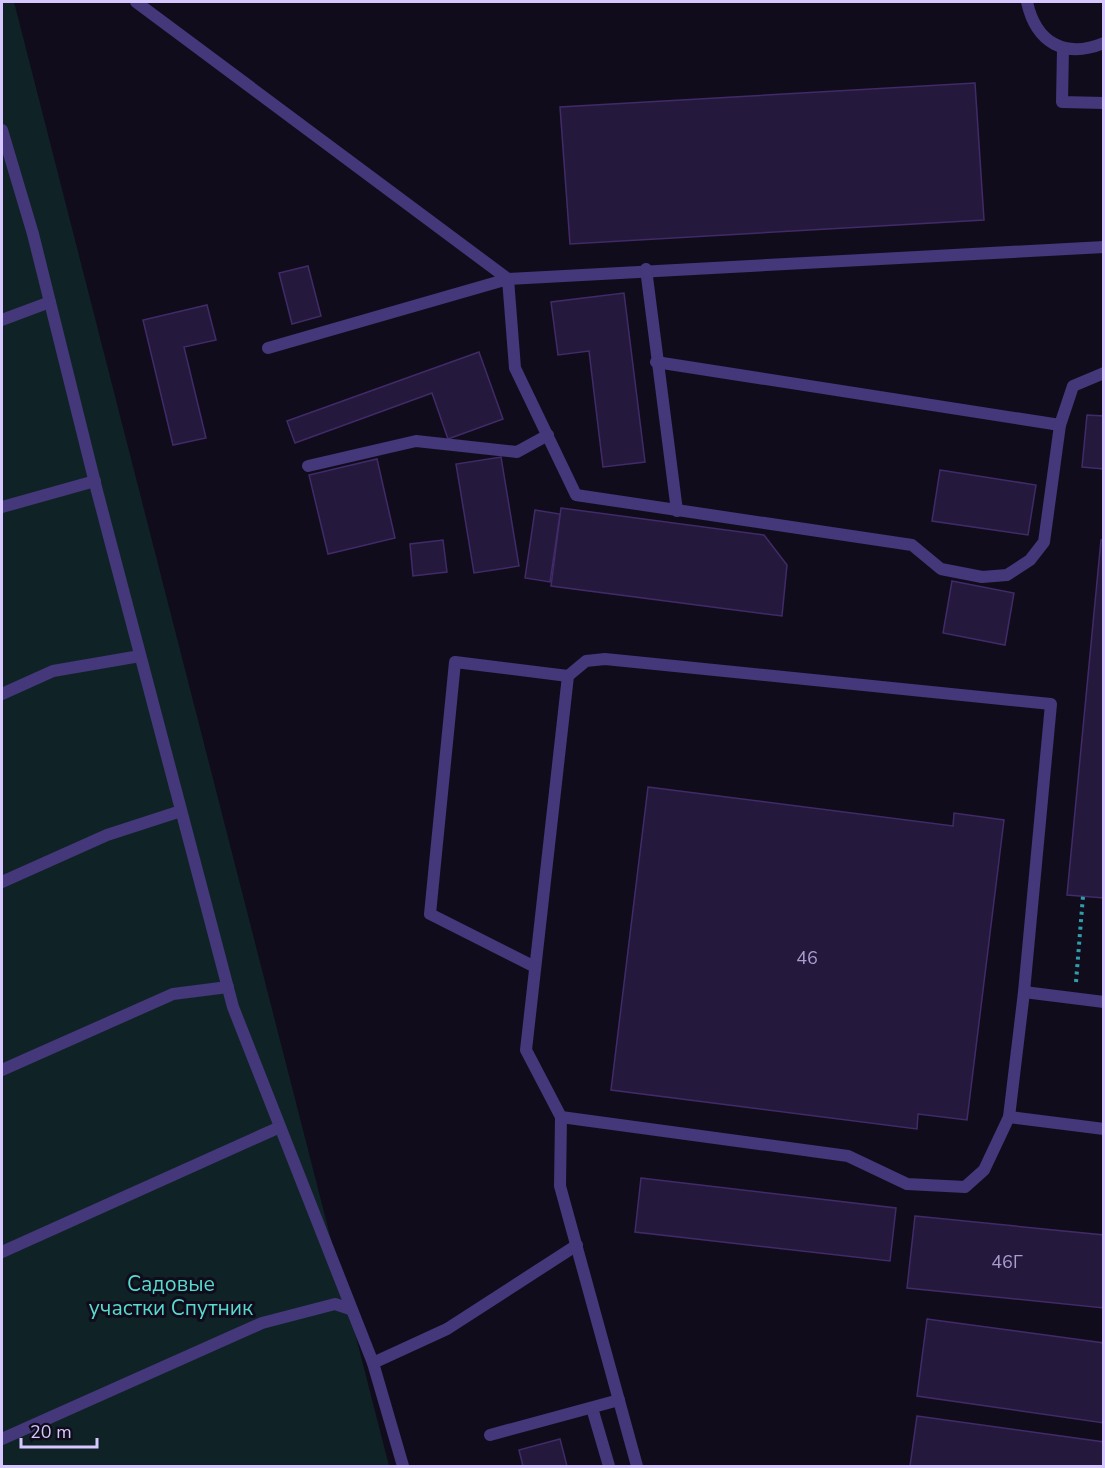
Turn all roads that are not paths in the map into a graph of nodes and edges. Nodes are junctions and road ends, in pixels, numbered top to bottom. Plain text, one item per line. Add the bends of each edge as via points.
1 (136, 2) edge
2 (1027, 2) edge
3 (1104, 43) edge
4 (1063, 49) junction
5 (1104, 103) edge
6 (2, 130) edge
7 (1104, 247) edge
8 (646, 269) junction
9 (508, 279) junction
10 (50, 302) junction
11 (2, 320) edge
12 (268, 348) dead end
13 (656, 362) junction
14 (1104, 373) edge
15 (1060, 424) junction
16 (548, 435) junction
17 (308, 466) dead end
18 (94, 481) junction
19 (2, 507) edge
20 (677, 511) junction
21 (140, 656) junction
22 (568, 676) junction
23 (2, 694) edge
24 (181, 811) junction
25 (2, 882) edge
26 (536, 967) junction
27 (228, 987) junction
28 (1024, 992) junction
29 (1104, 1002) edge
30 (2, 1070) edge
31 (561, 1117) junction
32 (1009, 1117) junction
33 (280, 1127) junction
34 (1104, 1129) edge
35 (577, 1245) junction
36 (2, 1252) edge
37 (350, 1309) junction
38 (373, 1363) junction
39 (619, 1400) junction
40 (592, 1408) junction
41 (490, 1435) dead end
42 (2, 1439) edge
43 (403, 1467) edge
44 (609, 1467) edge
45 (637, 1467) edge

1 - 9 lane
2 - 4 lane via 1041,34
3 - 4 lane via 1085,50
4 - 5 lane via 1062,102
6 - 10 lane
7 - 8 lane
8 - 9 lane
8 - 13 lane
9 - 12 lane
9 - 16 lane via 515,368
10 - 11 lane
10 - 18 lane
13 - 15 lane
13 - 20 lane
14 - 15 lane via 1073,386
15 - 20 lane via 1044,542 1030,560 1007,575 982,577 941,569 912,545
16 - 17 lane via 517,452 416,441
16 - 20 lane via 576,495
18 - 19 lane
18 - 21 lane
21 - 23 lane via 53,671
21 - 24 lane
22 - 26 lane
22 - 26 lane via 455,662 430,914
22 - 28 lane via 585,661 605,659 1051,704
24 - 25 lane via 107,835
24 - 27 lane
26 - 31 lane via 526,1050
27 - 30 lane via 173,994
27 - 33 lane
28 - 29 lane
28 - 32 lane
31 - 32 lane via 848,1156 907,1184 965,1187 984,1170
31 - 35 lane via 560,1186
32 - 34 lane
33 - 36 lane
33 - 37 lane
35 - 38 lane via 447,1329
35 - 39 lane
37 - 38 lane
37 - 42 lane via 335,1304 262,1323
38 - 43 lane
39 - 40 lane
39 - 45 lane
40 - 41 lane
40 - 44 lane

